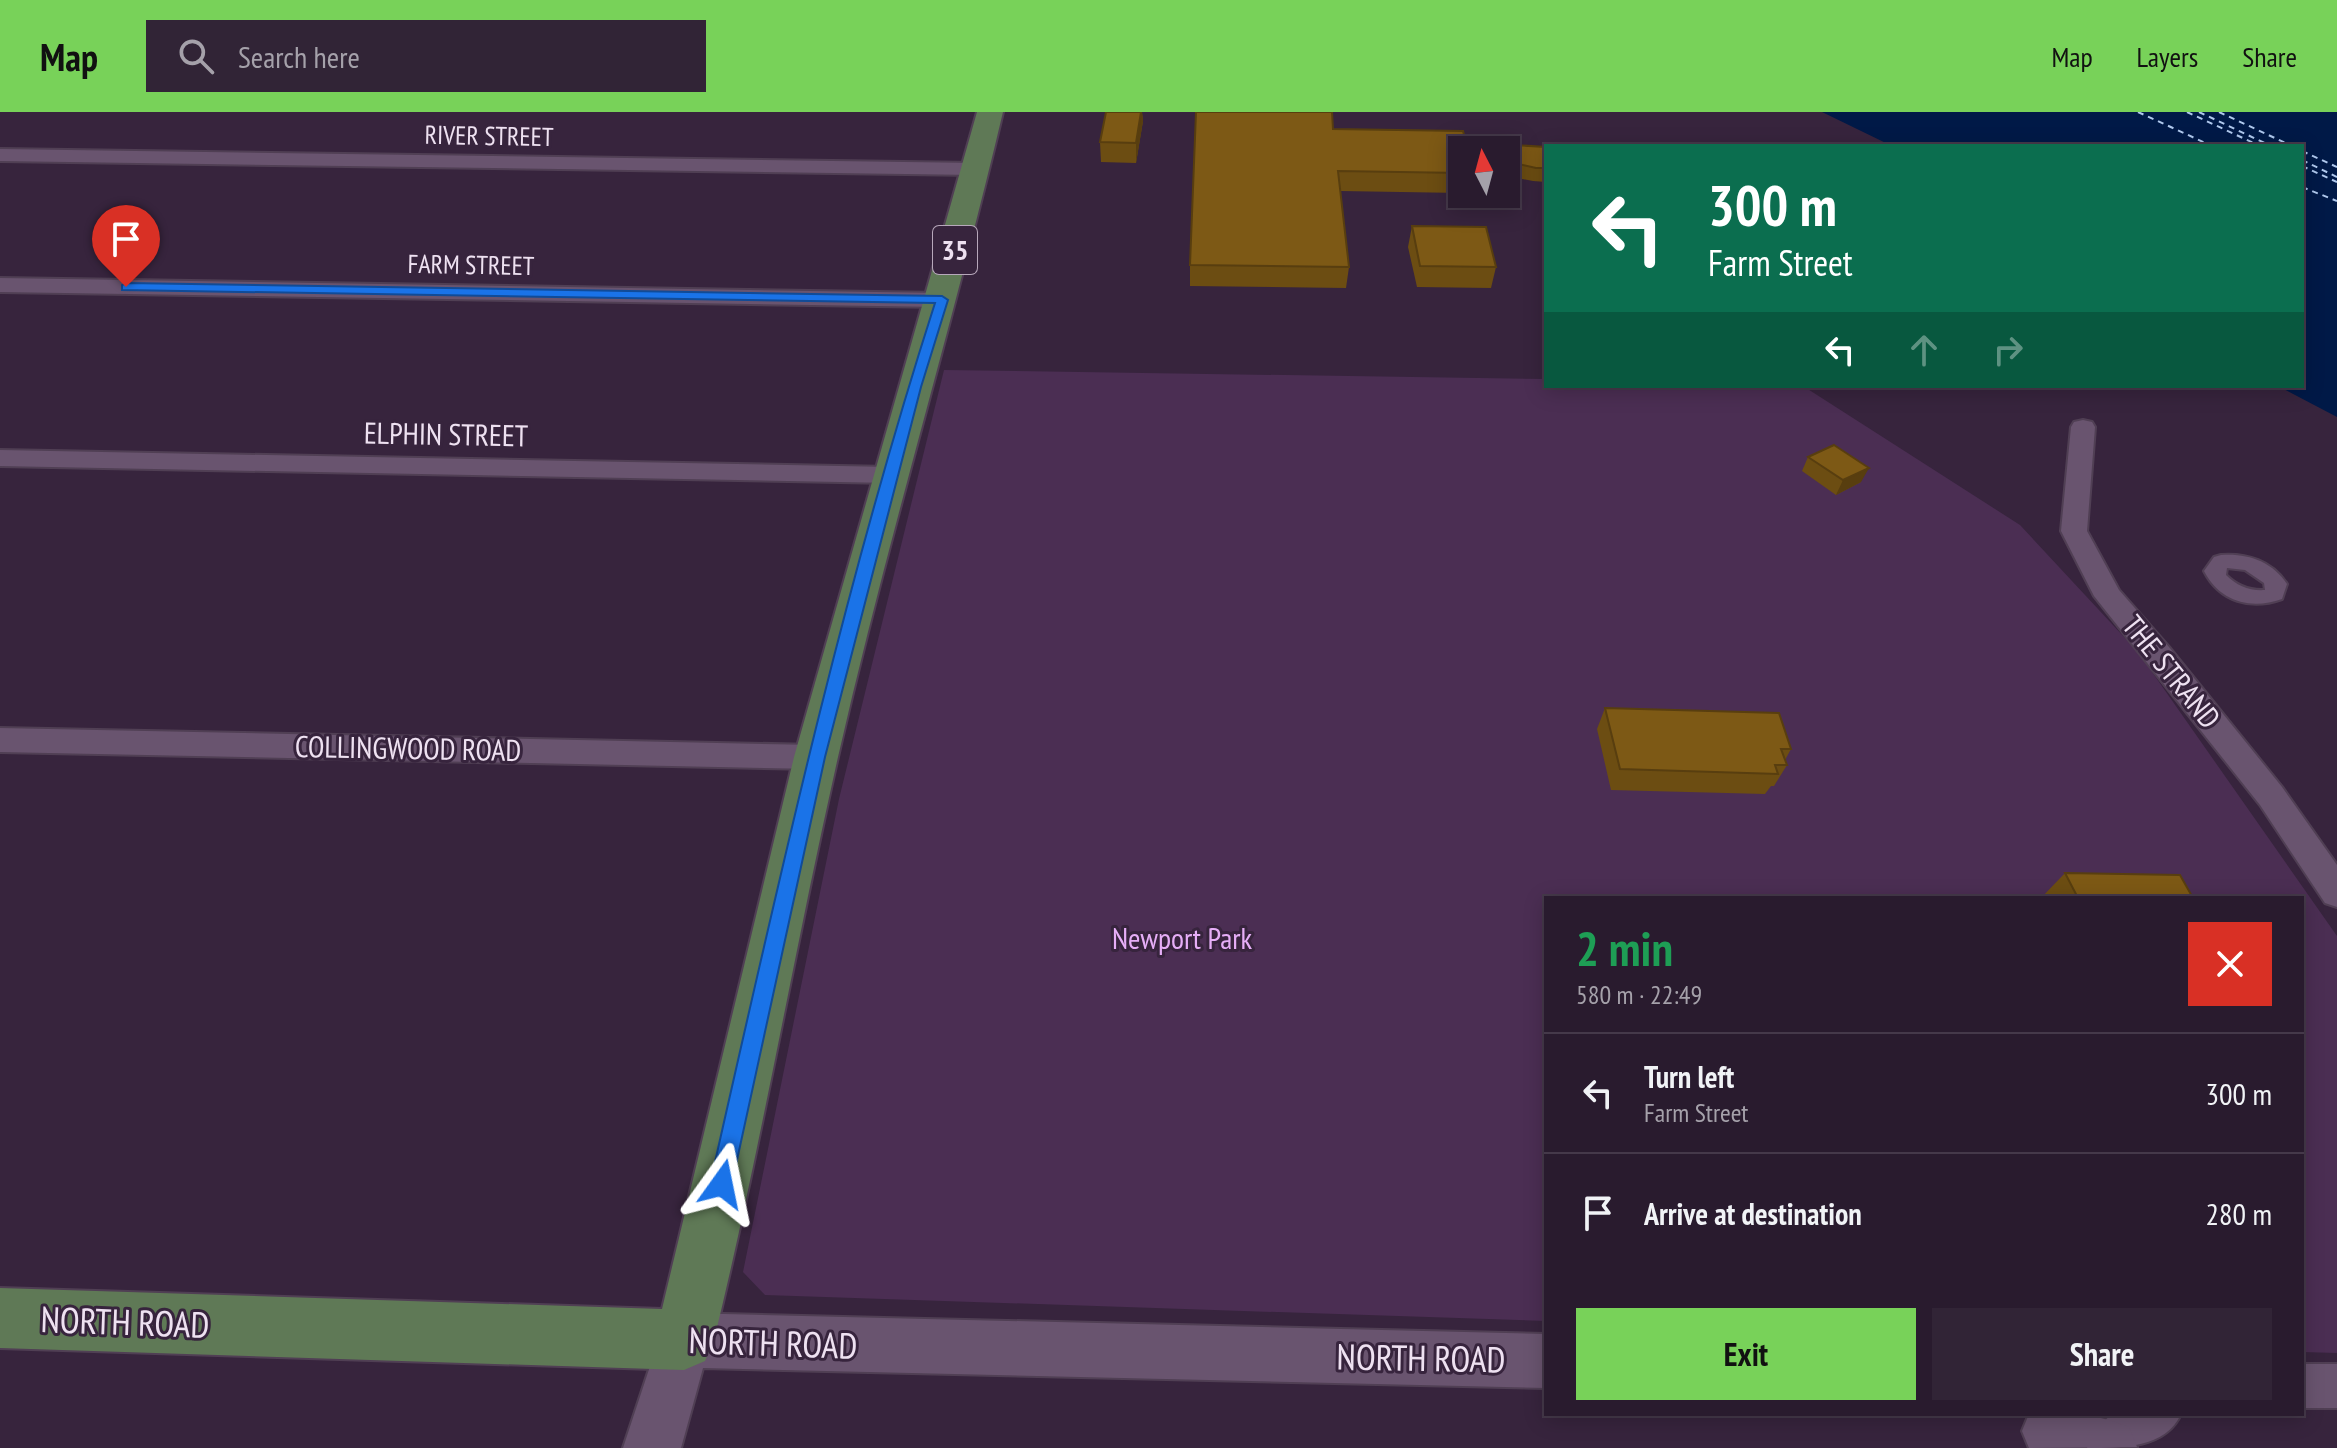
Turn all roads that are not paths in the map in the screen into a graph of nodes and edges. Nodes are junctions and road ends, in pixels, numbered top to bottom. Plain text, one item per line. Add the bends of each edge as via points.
1 (990, 112) edge
2 (0, 155) edge
3 (976, 169) junction
4 (0, 285) edge
5 (942, 300) junction
6 (2083, 427) dead end
7 (0, 458) edge
8 (891, 475) junction
9 (0, 740) edge
10 (816, 757) junction
11 (2337, 893) edge
12 (0, 1318) edge
13 (684, 1340) junction
14 (1544, 1361) edge
15 (2304, 1386) edge
16 (2337, 1386) edge
17 (2155, 1416) edge
18 (2062, 1424) edge
19 (652, 1448) edge
20 (2109, 1448) edge

1 - 3 main road, 35
2 - 3 street, RIVER STREET
3 - 5 main road, 35
4 - 5 street, FARM STREET
5 - 8 main road, 35
6 - 11 street, THE STRAND via 2074,531 2108,596 2262,784
7 - 8 street, ELPHIN STREET
8 - 10 main road, 35
9 - 10 street, COLLINGWOOD ROAD
10 - 13 main road, 35
12 - 13 main road, NORTH ROAD
13 - 14 street, NORTH ROAD
13 - 19 street, 35
15 - 16 street
17 - 20 street via 2133,1426
18 - 20 street

